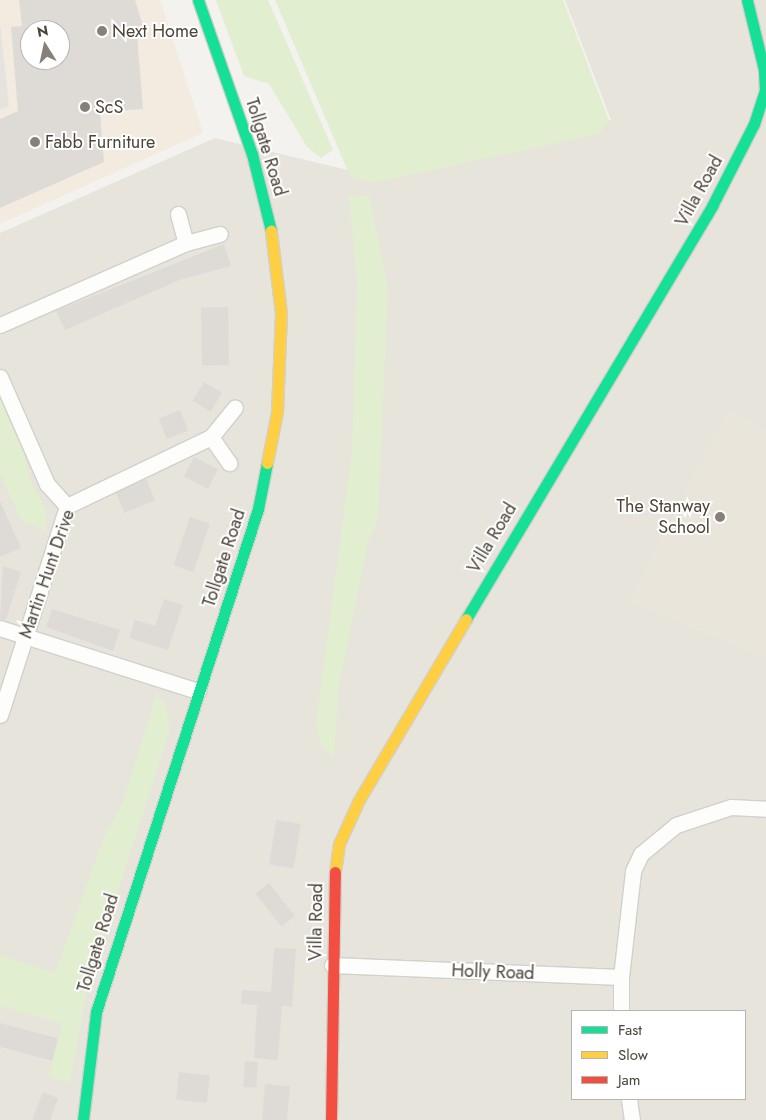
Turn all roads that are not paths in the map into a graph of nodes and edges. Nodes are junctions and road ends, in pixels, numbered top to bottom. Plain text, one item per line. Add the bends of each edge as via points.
1 (198, 0) edge
2 (747, 0) edge
3 (178, 214) dead end
4 (220, 234) dead end
5 (186, 243) junction
6 (0, 325) edge
7 (0, 377) edge
8 (235, 407) dead end
9 (211, 437) junction
10 (229, 463) dead end
11 (67, 506) junction
12 (0, 628) edge
13 (25, 638) junction
14 (198, 691) junction
15 (0, 715) edge
16 (766, 809) edge
17 (332, 965) junction
18 (621, 977) junction
19 (621, 1010) edge
20 (629, 1100) edge
21 (83, 1120) edge
22 (331, 1120) edge
23 (632, 1120) edge

1 - 14 street, Tollgate Road via 262,192 281,322 277,412 267,477
2 - 17 street, Villa Road via 764,70 765,91 754,124 712,206 351,815 334,878
3 - 5 street
4 - 5 street
5 - 6 street
7 - 11 street via 47,484
8 - 9 street, Martin Hunt Drive
9 - 10 street
9 - 11 street, Martin Hunt Drive
11 - 13 street, Martin Hunt Drive
12 - 13 street
13 - 14 street
13 - 15 street, Martin Hunt Drive
14 - 21 street, Tollgate Road via 96,1012
16 - 18 street via 731,807 676,825 642,854 633,871
17 - 18 street, Holly Road
17 - 22 street, Villa Road
18 - 19 street
20 - 23 street

